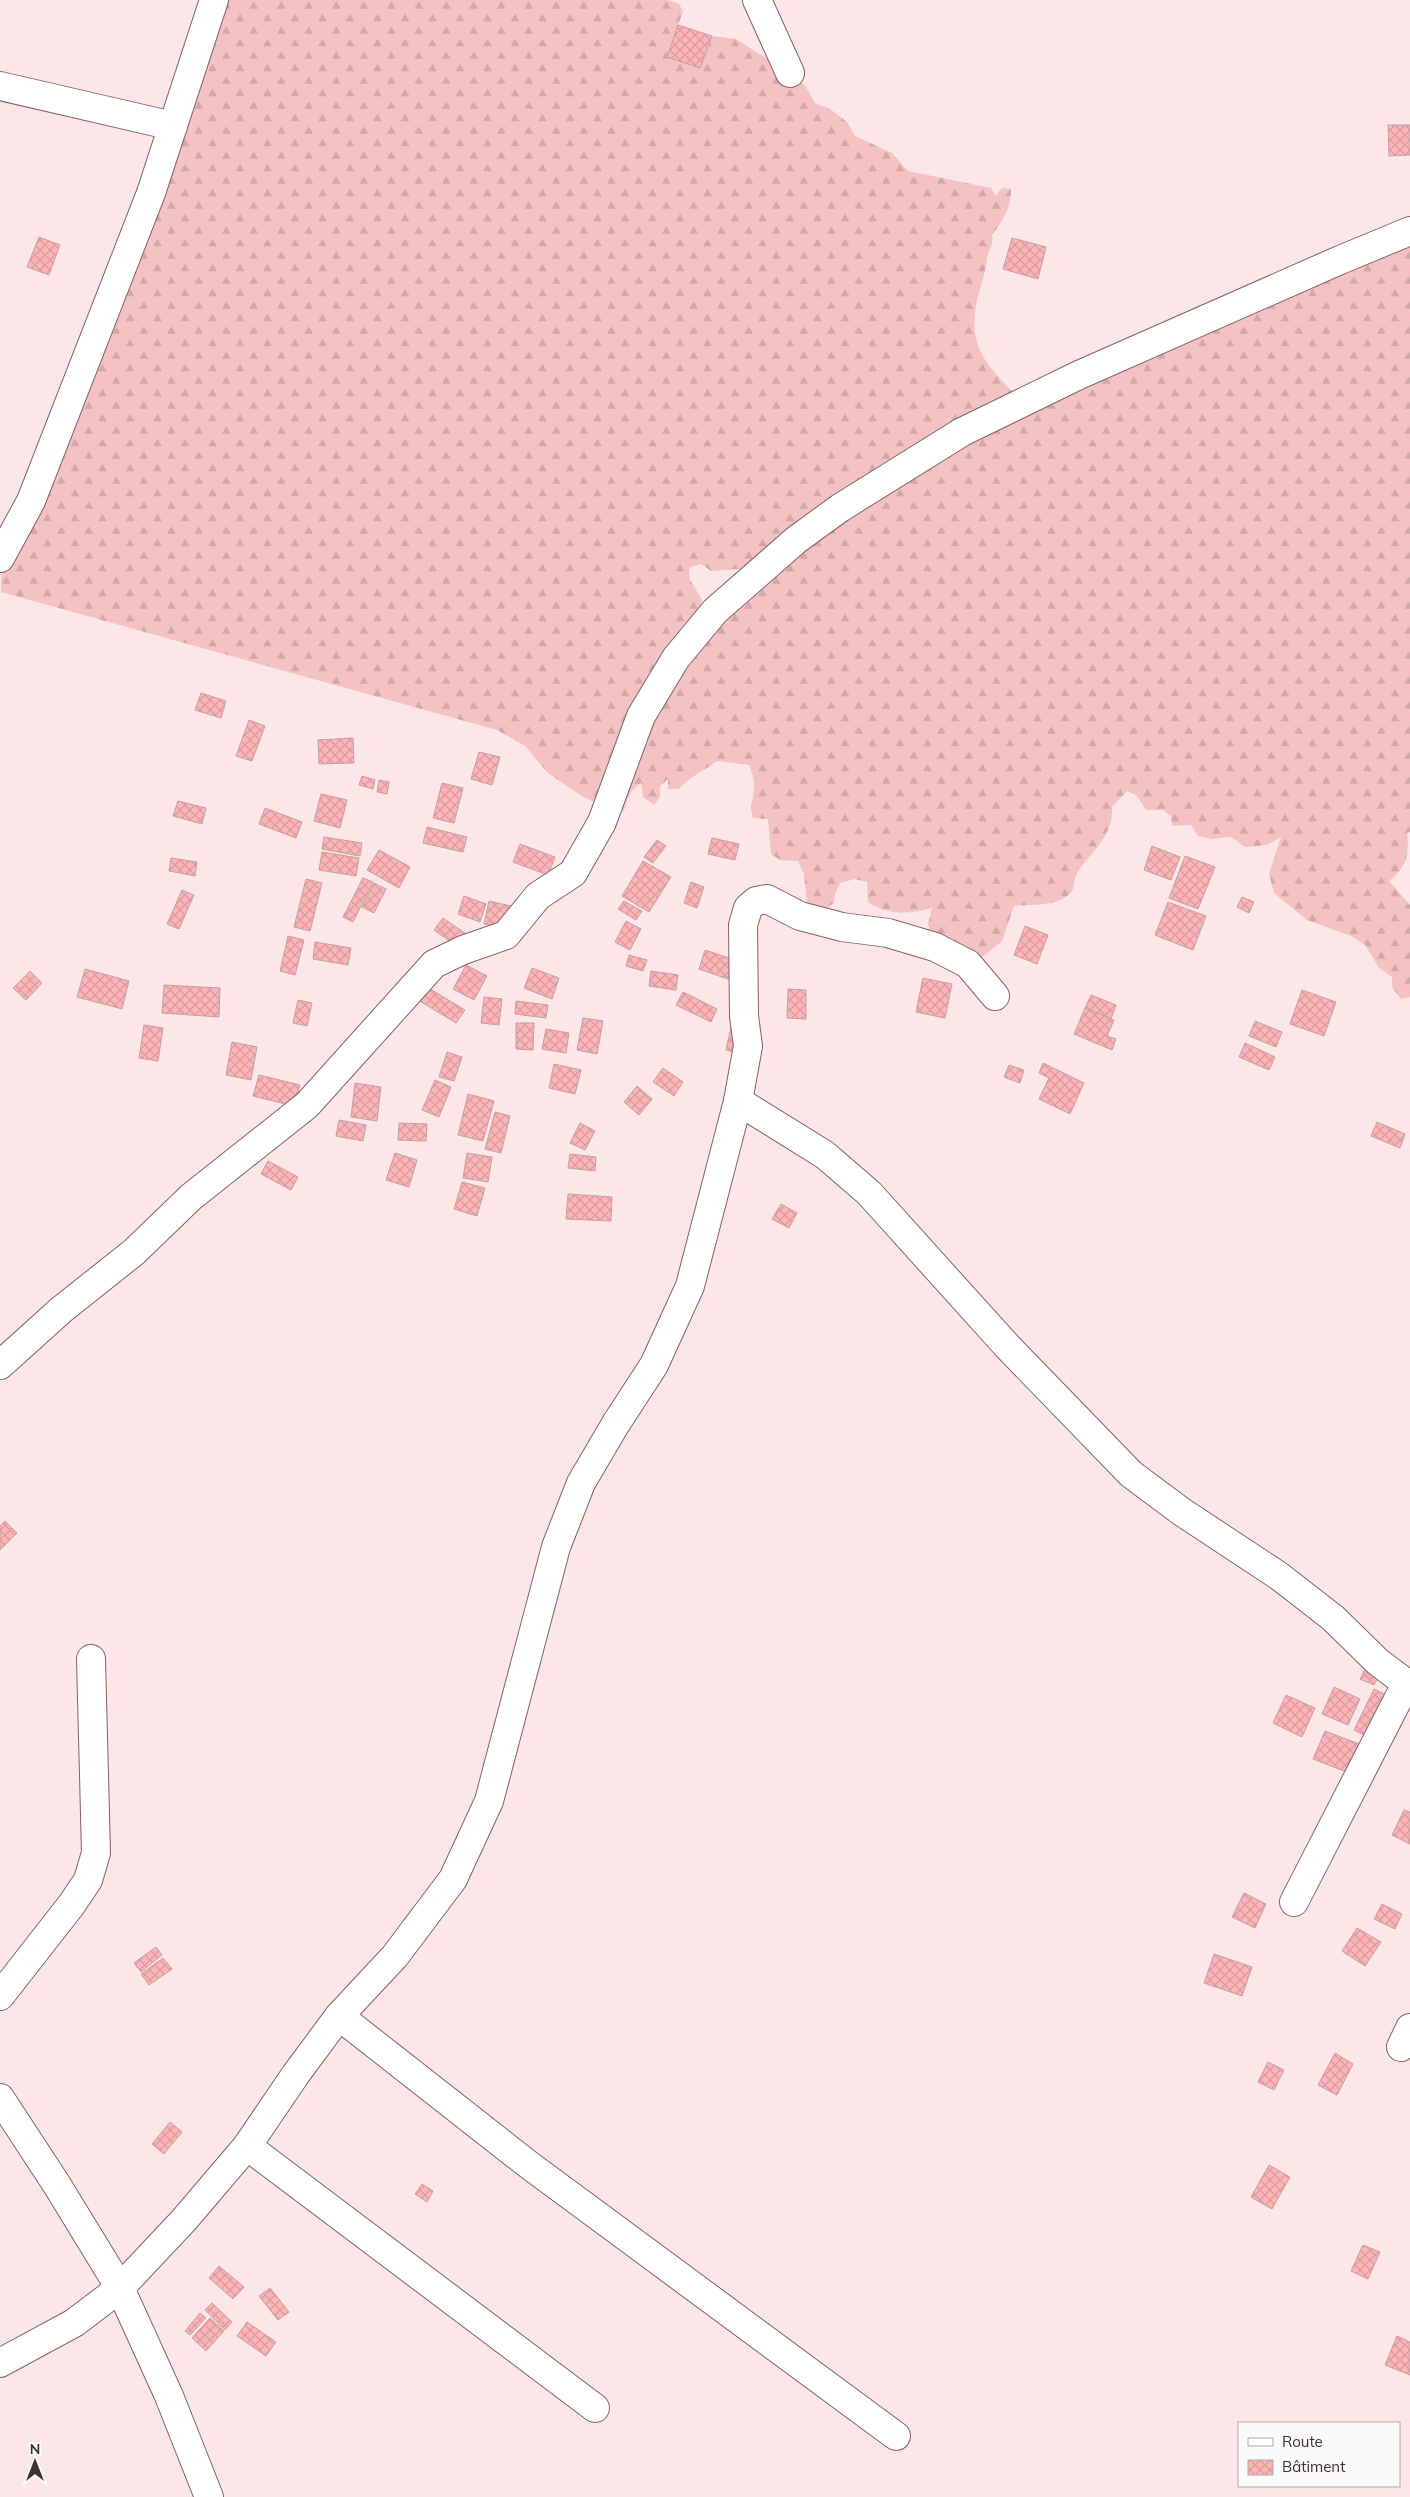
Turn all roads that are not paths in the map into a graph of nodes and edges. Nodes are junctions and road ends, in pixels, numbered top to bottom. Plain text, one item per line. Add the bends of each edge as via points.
1 (214, 0) edge
2 (757, 0) edge
3 (790, 72) dead end
4 (0, 86) edge
5 (173, 126) junction
6 (1410, 232) edge
7 (0, 558) edge
8 (995, 996) dead end
9 (738, 1101) junction
10 (0, 1365) edge
11 (91, 1659) dead end
12 (1408, 1685) edge
13 (1294, 1902) dead end
14 (0, 1996) edge
15 (339, 2016) junction
16 (0, 2098) edge
17 (247, 2146) junction
18 (120, 2288) junction
19 (0, 2363) edge
20 (595, 2408) dead end
21 (896, 2436) dead end
22 (208, 2497) edge

1 - 5 street
2 - 3 street
4 - 5 street
5 - 7 street via 151,193 31,501
6 - 10 street via 1079,375 962,432 840,508 796,540 715,611 676,658 641,716 602,822 573,872 538,896 506,935 434,964 307,1105 191,1197 134,1252 61,1310
8 - 9 street via 968,964 935,947 888,933 800,916 767,899 756,901 748,908 743,925 744,1016 748,1046
9 - 12 street via 825,1155 870,1193 1007,1346 1131,1474 1279,1576 1333,1618 1378,1662
9 - 15 street via 690,1286 654,1364 581,1483 556,1547 489,1800 453,1879 395,1956
11 - 14 street via 96,1853 88,1880 72,1904
12 - 13 street
15 - 17 street
15 - 21 street via 529,2165
16 - 18 street
17 - 18 street
17 - 20 street
18 - 19 street via 74,2323
18 - 22 street via 169,2396

